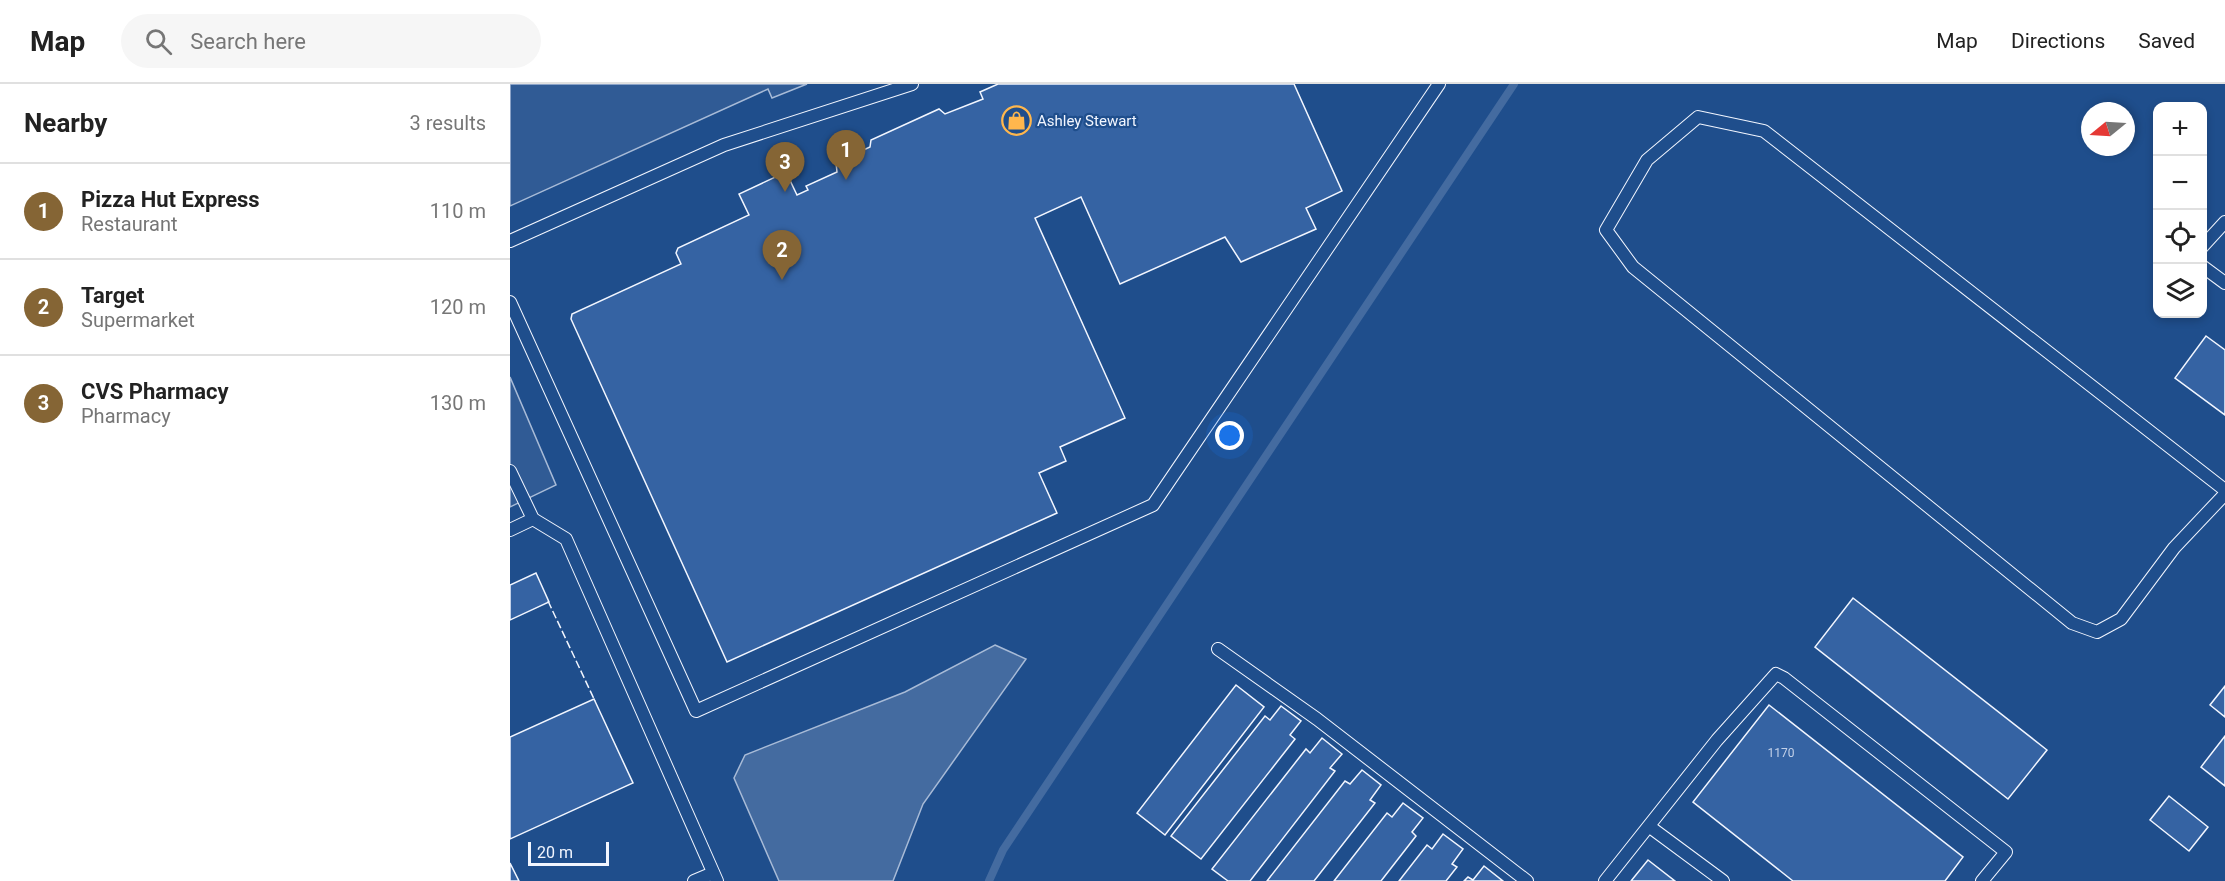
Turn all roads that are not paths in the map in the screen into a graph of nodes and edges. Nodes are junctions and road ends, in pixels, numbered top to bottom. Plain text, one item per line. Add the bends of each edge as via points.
1 (912, 84) edge
2 (1439, 84) edge
3 (2225, 222) edge
4 (510, 241) edge
5 (2207, 242) edge
6 (2207, 270) edge
7 (2225, 283) edge
8 (510, 302) edge
9 (510, 471) edge
10 (2225, 492) edge
11 (533, 519) junction
12 (510, 530) edge
13 (1218, 649) dead end
14 (1650, 827) junction
15 (715, 877) edge
16 (694, 881) edge
17 (1527, 881) edge
18 (1605, 881) edge
19 (1723, 881) edge
20 (1982, 881) edge

1 - 4 lane via 724,145
2 - 8 lane via 1153,505 696,711
3 - 5 lane
6 - 7 lane
9 - 11 lane
10 - 10 lane via 2174,548 2121,619 2097,632 2072,623 1633,267 1606,230 1647,160 1698,117 1764,130
11 - 12 lane
11 - 15 lane via 566,539
13 - 17 lane via 1317,719
14 - 18 lane
14 - 19 lane
14 - 20 lane via 1776,674 2006,852
15 - 16 lane

